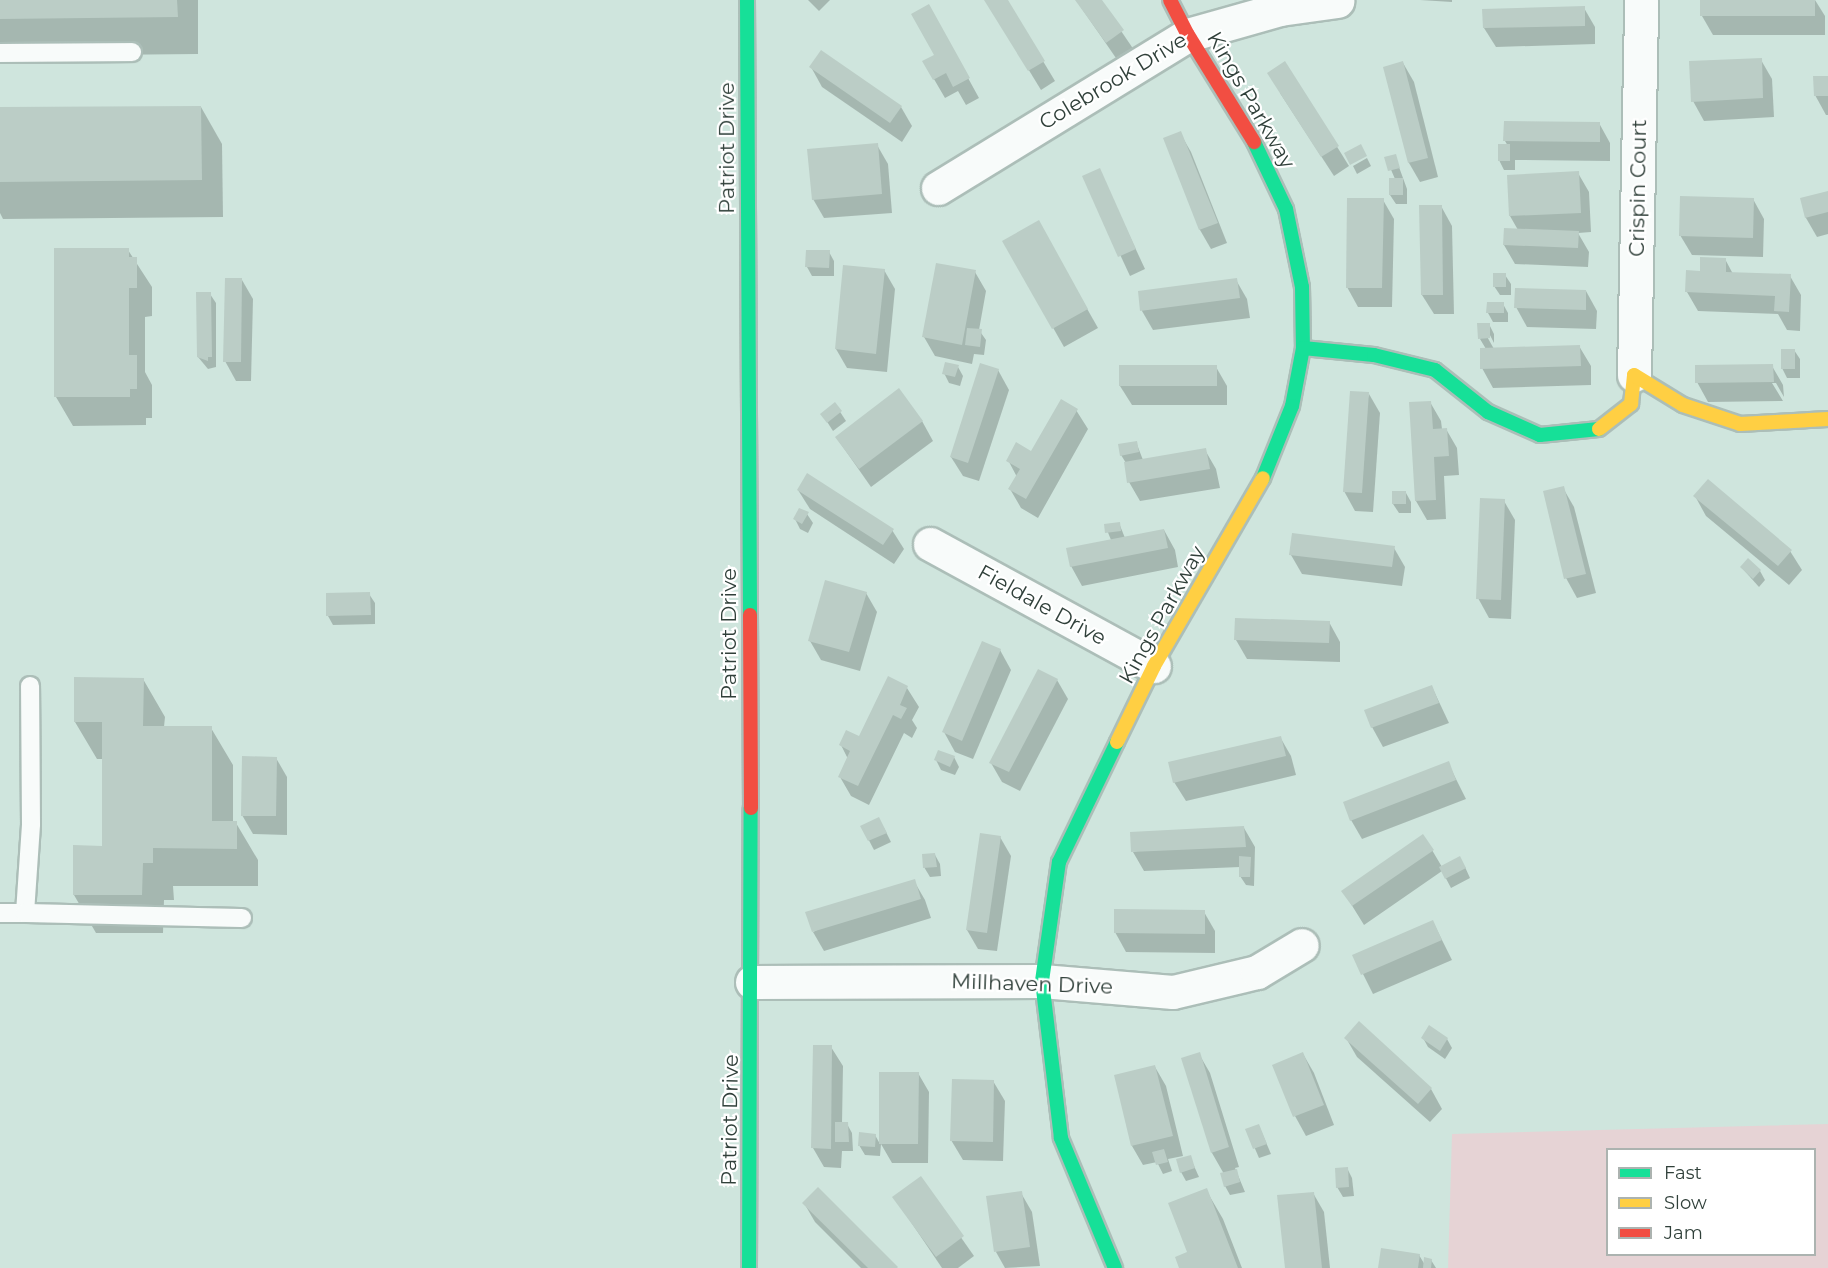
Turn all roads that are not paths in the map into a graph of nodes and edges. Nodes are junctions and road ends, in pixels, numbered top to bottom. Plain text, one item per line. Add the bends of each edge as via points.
1 (747, 0) edge
2 (1170, 0) edge
3 (1641, 0) edge
4 (1337, 1) edge
5 (1188, 35) junction
6 (132, 52) dead end
7 (0, 53) edge
8 (938, 188) dead end
9 (1303, 348) junction
10 (1634, 375) junction
11 (1828, 419) edge
12 (930, 544) dead end
13 (1154, 666) junction
14 (30, 686) dead end
15 (0, 913) edge
16 (25, 913) junction
17 (242, 918) dead end
18 (1302, 945) dead end
19 (1042, 981) junction
20 (752, 982) junction
21 (1110, 1267) edge
22 (749, 1268) edge

1 - 20 street, Patriot Drive
2 - 5 street, Kings Parkway
3 - 10 street, Crispin Court
4 - 5 street, Colebrook Drive via 1280,9
5 - 8 street, Colebrook Drive
5 - 9 street, Kings Parkway via 1262,154 1286,209 1302,287
6 - 7 lane
9 - 10 street via 1374,355 1435,370 1488,412 1540,435 1601,429 1631,404
9 - 13 street, Kings Parkway via 1292,406 1262,480
10 - 11 street via 1683,405 1740,424
12 - 13 street, Fieldale Drive
13 - 19 street, Kings Parkway via 1059,862
14 - 16 lane via 31,824
15 - 16 lane
16 - 17 lane
18 - 19 street, Millhaven Drive via 1257,972 1173,992
19 - 20 street, Millhaven Drive
19 - 21 street, Kings Parkway via 1061,1138
20 - 22 street, Patriot Drive

